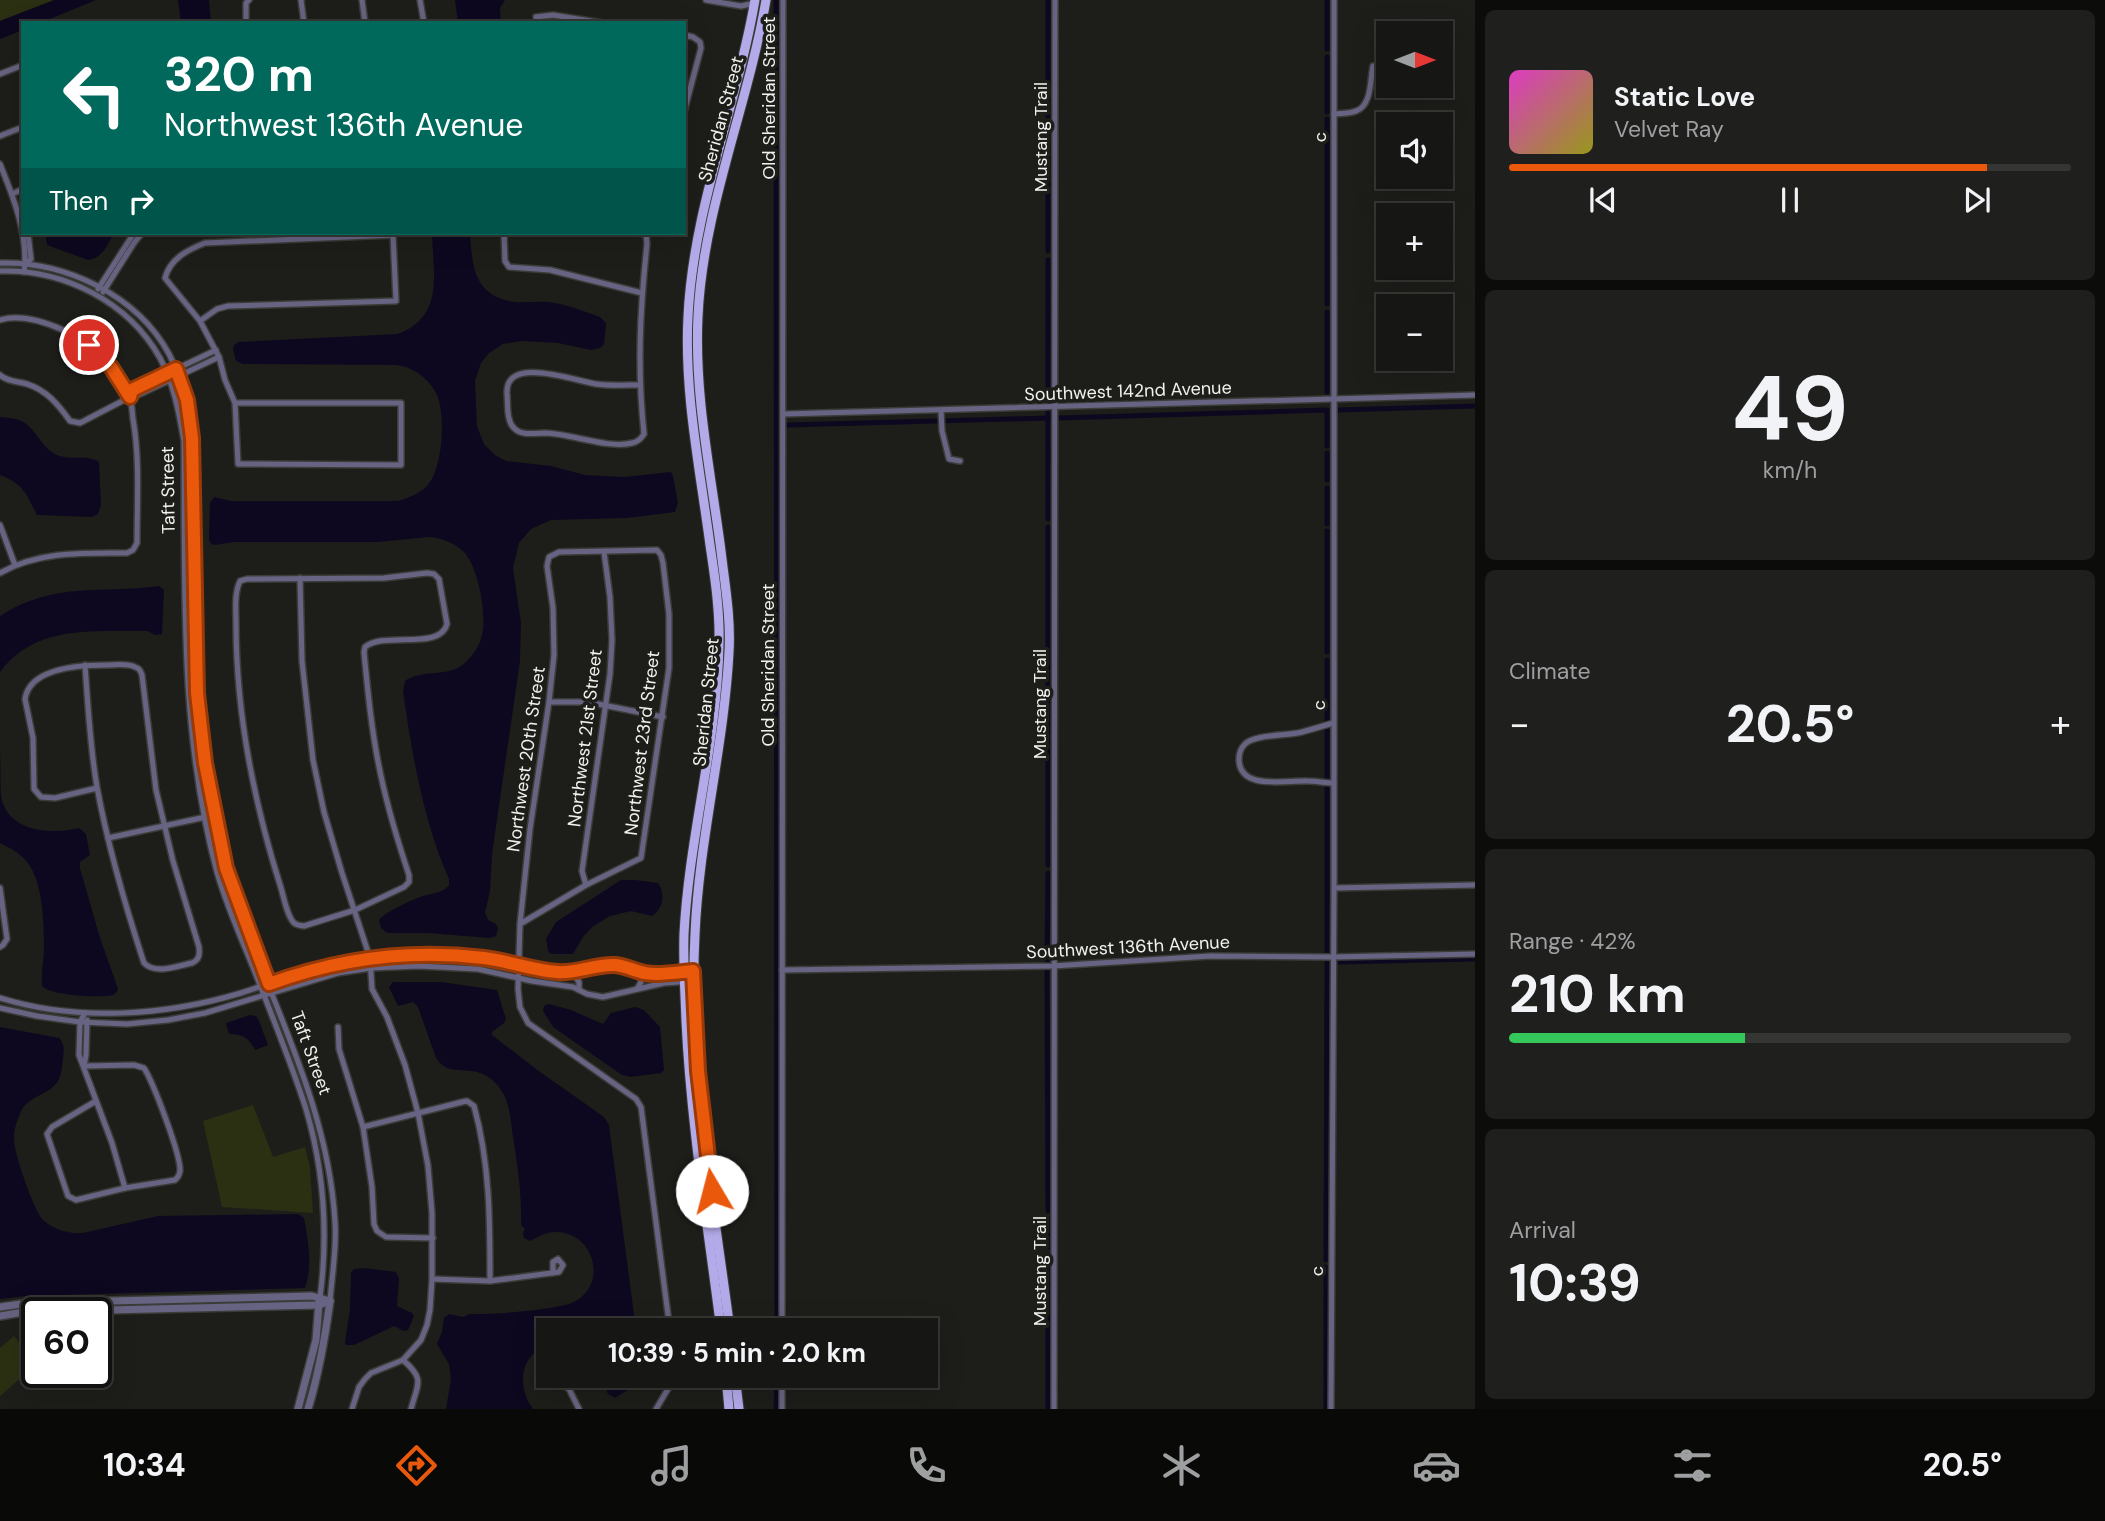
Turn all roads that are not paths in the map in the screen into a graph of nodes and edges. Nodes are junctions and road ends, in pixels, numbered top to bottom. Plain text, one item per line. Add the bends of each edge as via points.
1 (301, 0) edge
2 (362, 0) edge
3 (420, 0) edge
4 (706, 0) edge
5 (783, 0) edge
6 (1055, 0) edge
7 (1334, 0) edge
8 (247, 1) edge
9 (753, 1) edge
10 (766, 2) edge
11 (536, 17) dead end
12 (246, 21) edge
13 (304, 21) edge
14 (365, 21) edge
15 (424, 21) edge
16 (586, 21) edge
17 (686, 35) edge
18 (21, 66) edge
19 (1376, 66) edge
20 (0, 74) edge
21 (686, 104) edge
22 (1334, 114) junction
23 (21, 128) edge
24 (0, 136) edge
25 (0, 163) edge
26 (21, 191) edge
27 (12, 194) junction
28 (14, 203) junction
29 (21, 214) edge
30 (21, 229) edge
31 (23, 235) edge
32 (28, 235) edge
33 (133, 235) edge
34 (140, 235) edge
35 (504, 235) edge
36 (644, 235) edge
37 (0, 263) edge
38 (25, 264) junction
39 (0, 271) edge
40 (24, 272) junction
41 (102, 289) junction
42 (642, 293) junction
43 (97, 296) junction
44 (0, 320) edge
45 (200, 321) junction
46 (216, 350) junction
47 (219, 357) junction
48 (177, 372) junction
49 (167, 376) junction
50 (2, 377) edge
51 (639, 385) junction
52 (1475, 395) edge
53 (130, 397) junction
54 (1333, 399) junction
55 (235, 403) junction
56 (1054, 407) junction
57 (941, 410) junction
58 (783, 414) junction
59 (960, 461) dead end
60 (0, 525) edge
61 (604, 552) junction
62 (15, 565) junction
63 (0, 573) edge
64 (300, 578) junction
65 (85, 665) junction
66 (549, 702) junction
67 (606, 706) junction
68 (663, 717) junction
69 (1332, 723) junction
70 (1328, 783) junction
71 (97, 788) junction
72 (215, 815) junction
73 (206, 817) junction
74 (165, 825) junction
75 (108, 838) junction
76 (586, 885) junction
77 (1475, 885) edge
78 (0, 888) edge
79 (1334, 888) junction
80 (355, 910) junction
81 (520, 924) junction
82 (2, 946) edge
83 (1475, 954) edge
84 (1333, 957) junction
85 (370, 958) junction
86 (519, 965) junction
87 (1053, 966) junction
88 (371, 968) junction
89 (642, 971) junction
90 (689, 971) junction
91 (782, 971) junction
92 (573, 973) junction
93 (519, 978) junction
94 (689, 982) junction
95 (269, 984) junction
96 (261, 987) junction
97 (637, 989) junction
98 (579, 990) junction
99 (271, 992) junction
100 (264, 995) junction
101 (0, 998) edge
102 (0, 1008) edge
103 (85, 1013) junction
104 (84, 1022) junction
105 (338, 1027) dead end
106 (84, 1066) junction
107 (302, 1068) junction
108 (293, 1072) junction
109 (96, 1101) junction
110 (418, 1112) junction
111 (363, 1127) junction
112 (321, 1135) junction
113 (313, 1137) junction
114 (125, 1188) junction
115 (323, 1223) junction
116 (335, 1223) junction
117 (433, 1238) junction
118 (552, 1273) dead end
119 (432, 1279) junction
120 (490, 1281) junction
121 (319, 1301) junction
122 (330, 1301) junction
123 (112, 1302) edge
124 (21, 1304) edge
125 (0, 1307) edge
126 (112, 1310) edge
127 (21, 1312) edge
128 (0, 1316) edge
129 (668, 1318) edge
130 (719, 1318) edge
131 (728, 1318) edge
132 (782, 1318) edge
133 (403, 1360) junction
134 (568, 1388) edge
135 (668, 1388) edge
136 (727, 1388) edge
137 (736, 1388) edge
138 (782, 1388) edge
139 (298, 1409) edge
140 (308, 1409) edge
141 (352, 1409) edge
142 (411, 1409) edge
143 (579, 1409) edge
144 (656, 1409) edge
145 (729, 1409) edge
146 (738, 1409) edge
147 (782, 1409) edge
148 (1054, 1409) edge
149 (1331, 1409) edge

1 - 13 street
2 - 14 street
3 - 15 street
4 - 9 street via 741,6
5 - 58 street, Old Sheridan Street
6 - 56 street, Mustang Trail
7 - 22 street, c
8 - 12 street
9 - 10 street
9 - 90 main road, Sheridan Street via 743,60 696,242 688,315 691,412 719,632 716,697 687,897 684,932
10 - 90 main road, Sheridan Street via 706,244 698,316 701,413 729,632 725,699
11 - 16 street
17 - 21 street via 701,48
18 - 20 street
19 - 22 street via 1362,108
22 - 54 street, c
23 - 24 street
25 - 27 street
26 - 27 street
27 - 28 street
28 - 29 street
28 - 30 street
31 - 38 street
32 - 38 street via 31,259
33 - 41 street
34 - 41 street
35 - 42 street via 509,267 550,270
36 - 42 street via 647,244
37 - 38 street, Taft Street
38 - 40 street
38 - 41 street, Taft Street via 55,269
39 - 40 street, Taft Street
40 - 43 street, Taft Street via 57,277
41 - 43 street
41 - 48 street, Taft Street via 150,328
42 - 51 street
43 - 49 street, Taft Street via 142,333
44 - 53 street via 33,320 66,331 111,367
45 - 45 street via 165,278 168,268 186,251 205,243 393,236 396,301 228,306
45 - 46 street
46 - 47 street
46 - 48 street
47 - 48 street
47 - 55 street
48 - 49 street
48 - 72 street, Taft Street via 187,400 192,438 197,693
49 - 53 street
49 - 73 street, Taft Street via 184,442 188,697
50 - 53 street via 48,395 75,423
51 - 51 street via 644,434 631,444 521,433 509,418 507,387 519,373
52 - 54 street, Southwest 142nd Avenue
53 - 62 street via 137,439 134,550 63,554
54 - 56 street, Southwest 142nd Avenue
54 - 69 street, c
55 - 55 street via 401,404 401,465 237,464
56 - 57 street, Southwest 142nd Avenue
56 - 87 street, Mustang Trail
57 - 58 street, Southwest 142nd Avenue
57 - 59 street via 949,459
58 - 91 street, Old Sheridan Street
60 - 62 street
61 - 66 street, Northwest 20th Street via 559,552 549,557 554,655
61 - 67 street, Northwest 21st Street via 612,640
61 - 68 street, Northwest 23rd Street via 656,550 661,555 669,614
62 - 63 street
64 - 80 street via 302,661 313,760
64 - 80 street via 247,579 236,589 243,730 258,808 293,922 304,926
64 - 80 street via 435,574 447,624 439,636 374,642 365,647 380,774 409,882
65 - 71 street
65 - 71 street via 55,670 37,681 25,699 33,738 34,789 41,797 55,799
65 - 74 street via 130,665 142,675 156,790
66 - 67 street
66 - 81 street, Northwest 20th Street
67 - 68 street
67 - 76 street, Northwest 21st Street via 582,871
68 - 76 street, Northwest 23rd Street via 640,858
69 - 70 street, c
69 - 70 street via 1259,738 1245,744 1239,754 1239,768 1246,777
70 - 79 street, c
71 - 75 street
72 - 73 street
72 - 95 street, Taft Street via 226,868
73 - 74 street
73 - 96 street, Taft Street via 217,873
74 - 75 street
74 - 75 street via 200,953 192,963 158,969 144,963
76 - 81 street
77 - 79 street
78 - 82 street via 6,929
79 - 84 street, c
80 - 85 street
81 - 86 street, Northwest 20th Street
83 - 84 street, Southwest 136th Avenue
84 - 87 street, Southwest 136th Avenue via 1210,956
84 - 149 street, c
85 - 86 street via 480,958
85 - 88 street
85 - 95 street via 301,972
86 - 92 street
86 - 93 street
87 - 91 street, Southwest 136th Avenue
87 - 148 street, Mustang Trail
88 - 93 street via 458,967
88 - 99 street
88 - 110 street via 372,989 405,1065
89 - 90 street
89 - 92 street via 598,965
89 - 97 street
90 - 94 main road, Sheridan Street
91 - 132 street, Old Sheridan Street
92 - 98 street
93 - 98 street
93 - 129 street via 520,1007 528,1023 636,1099 640,1107
94 - 97 street
94 - 130 main road, Sheridan Street via 688,1072
94 - 131 main road, Sheridan Street
95 - 96 street
95 - 99 street, Taft Street
96 - 100 street, Taft Street
96 - 103 street via 190,1006
97 - 98 street via 603,997
99 - 100 street
99 - 107 street, Taft Street
100 - 104 street via 168,1020
100 - 108 street, Taft Street
101 - 103 street
102 - 104 street
103 - 104 street
104 - 106 street via 79,1055
105 - 111 street via 339,1049
106 - 109 street
106 - 114 street via 144,1068 165,1117 178,1177
107 - 108 street
107 - 112 street, Taft Street
108 - 113 street, Taft Street
109 - 114 street
109 - 114 street via 47,1134 65,1192 71,1198 83,1198
110 - 111 street
110 - 117 street via 428,1166
110 - 120 street via 467,1101 474,1106 486,1168
111 - 117 street via 374,1224 386,1237
112 - 113 street
112 - 116 street, Taft Street
113 - 115 street, Taft Street
115 - 116 street
115 - 121 street, Taft Street
116 - 122 street, Taft Street
117 - 119 street
118 - 120 street
119 - 120 street
119 - 133 street via 427,1325 421,1340
121 - 122 street
121 - 123 street via 312,1296
121 - 126 street
121 - 139 street, Taft Street via 316,1340
122 - 140 street, Taft Street
124 - 125 street
127 - 128 street
133 - 141 street via 371,1373 359,1387
133 - 142 street via 419,1381
134 - 143 street
135 - 144 street
136 - 145 main road
137 - 146 main road
138 - 147 street

